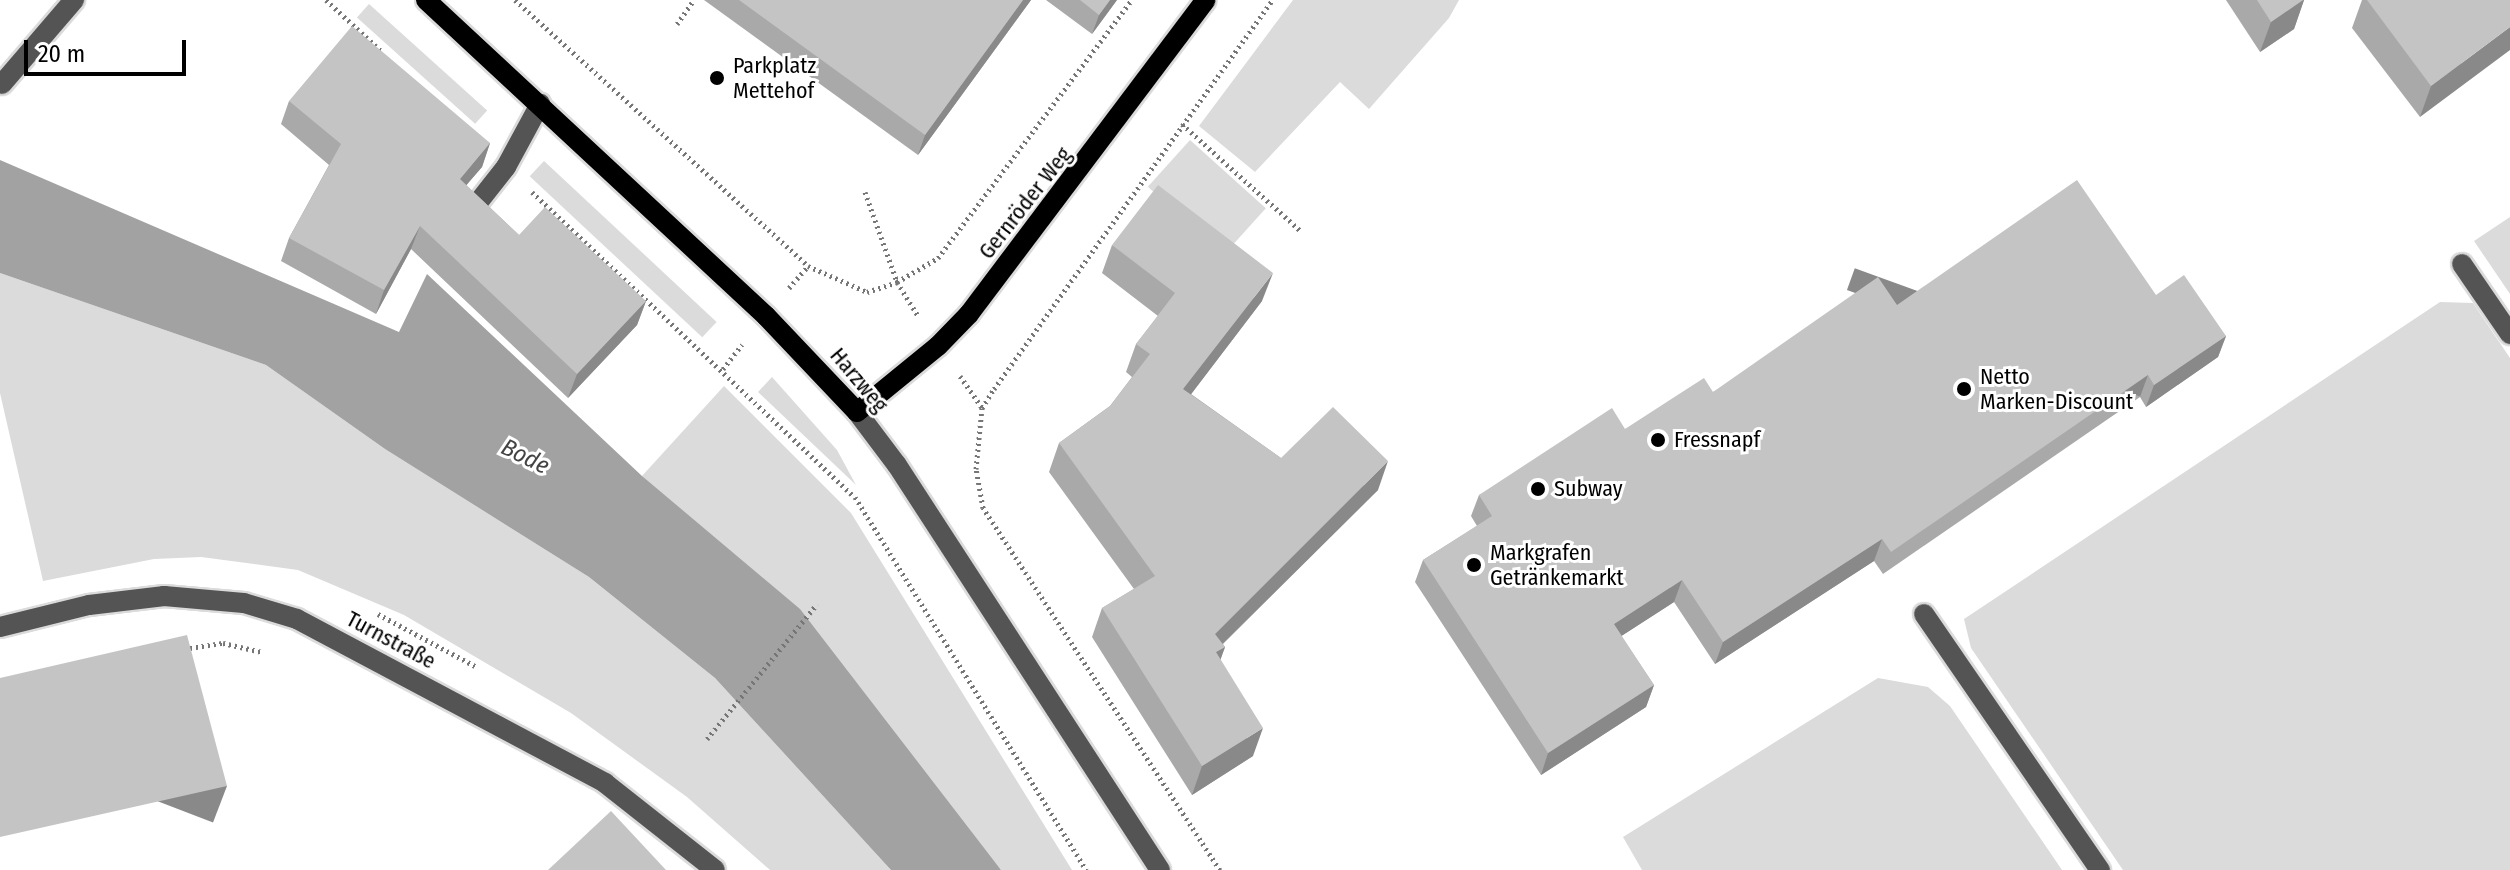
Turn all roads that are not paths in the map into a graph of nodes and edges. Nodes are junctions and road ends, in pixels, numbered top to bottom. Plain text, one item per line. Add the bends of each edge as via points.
1 (74, 0) edge
2 (426, 0) edge
3 (1206, 0) edge
4 (2, 84) dead end
5 (540, 104) junction
6 (480, 200) edge
7 (2462, 264) dead end
8 (2510, 334) edge
9 (857, 412) junction
10 (1924, 614) dead end
11 (0, 627) edge
12 (715, 870) edge
13 (1160, 870) edge
14 (2100, 870) edge

1 - 4 street
2 - 5 main road, Harzweg
3 - 9 main road, Gernröder Weg via 969,314
5 - 6 street via 506,167
5 - 9 main road, Harzweg via 766,316
7 - 8 street
9 - 13 street, Harzweg via 897,465
10 - 14 street
11 - 12 street, Turnstraße via 89,605 164,596 244,603 297,619 605,783

